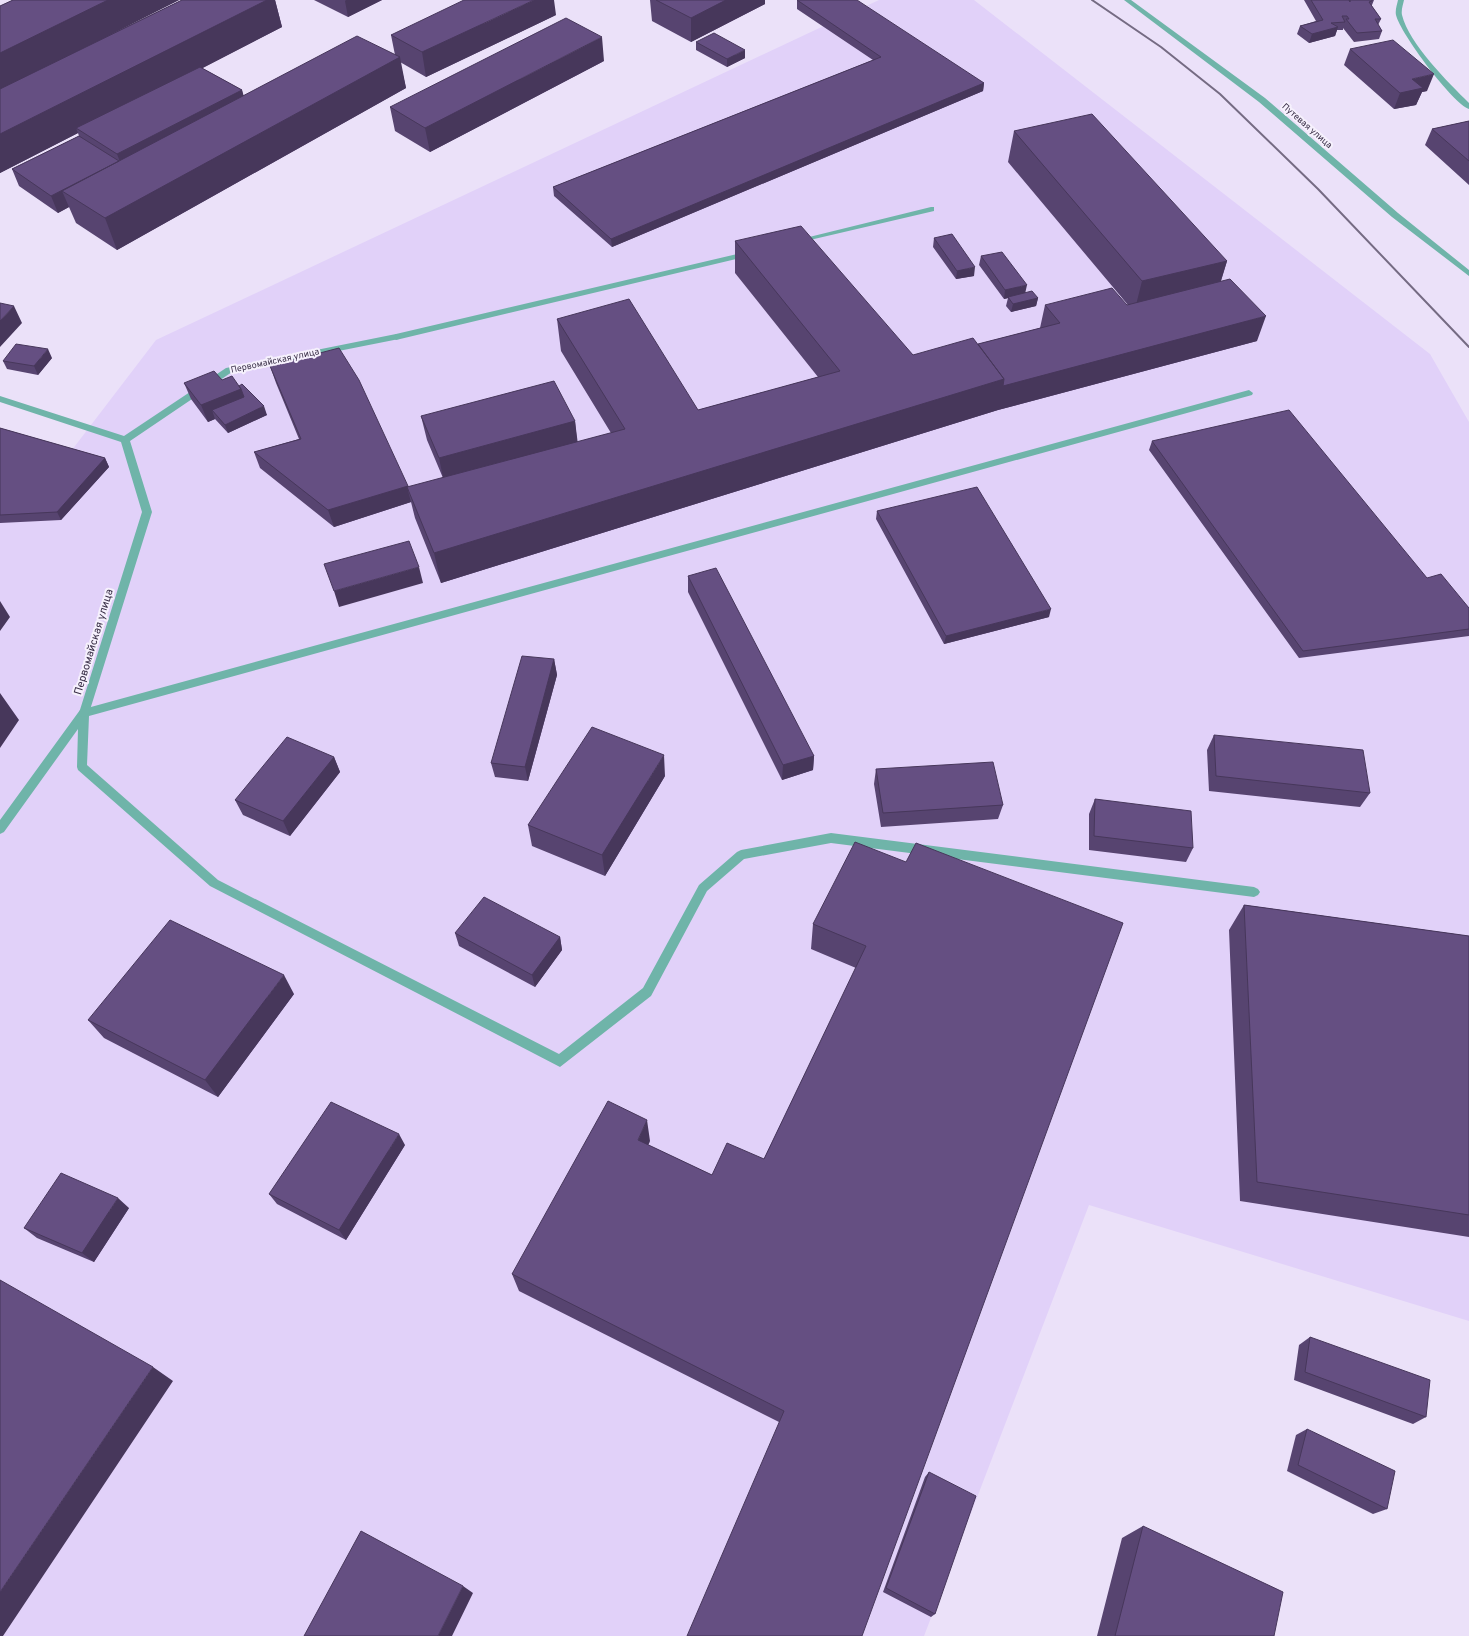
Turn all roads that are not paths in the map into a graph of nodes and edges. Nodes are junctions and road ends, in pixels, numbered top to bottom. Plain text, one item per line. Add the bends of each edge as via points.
1 (1127, 0) edge
2 (1401, 0) edge
3 (1469, 107) edge
4 (931, 209) dead end
5 (792, 242) edge
6 (761, 250) edge
7 (1469, 274) edge
8 (1249, 393) dead end
9 (0, 399) edge
10 (125, 440) junction
11 (84, 713) junction
12 (0, 829) edge
13 (1254, 892) dead end

1 - 7 street, Путевая улица via 1262,100 1395,215
2 - 3 street via 1399,15 1413,43
4 - 5 street
6 - 10 street, Первомайская улица via 396,337 228,370
8 - 11 street
9 - 10 street
10 - 11 street, Первомайская улица via 146,512
11 - 12 street
11 - 13 street via 82,767 214,883 560,1061 647,992 703,888 741,856 831,838

